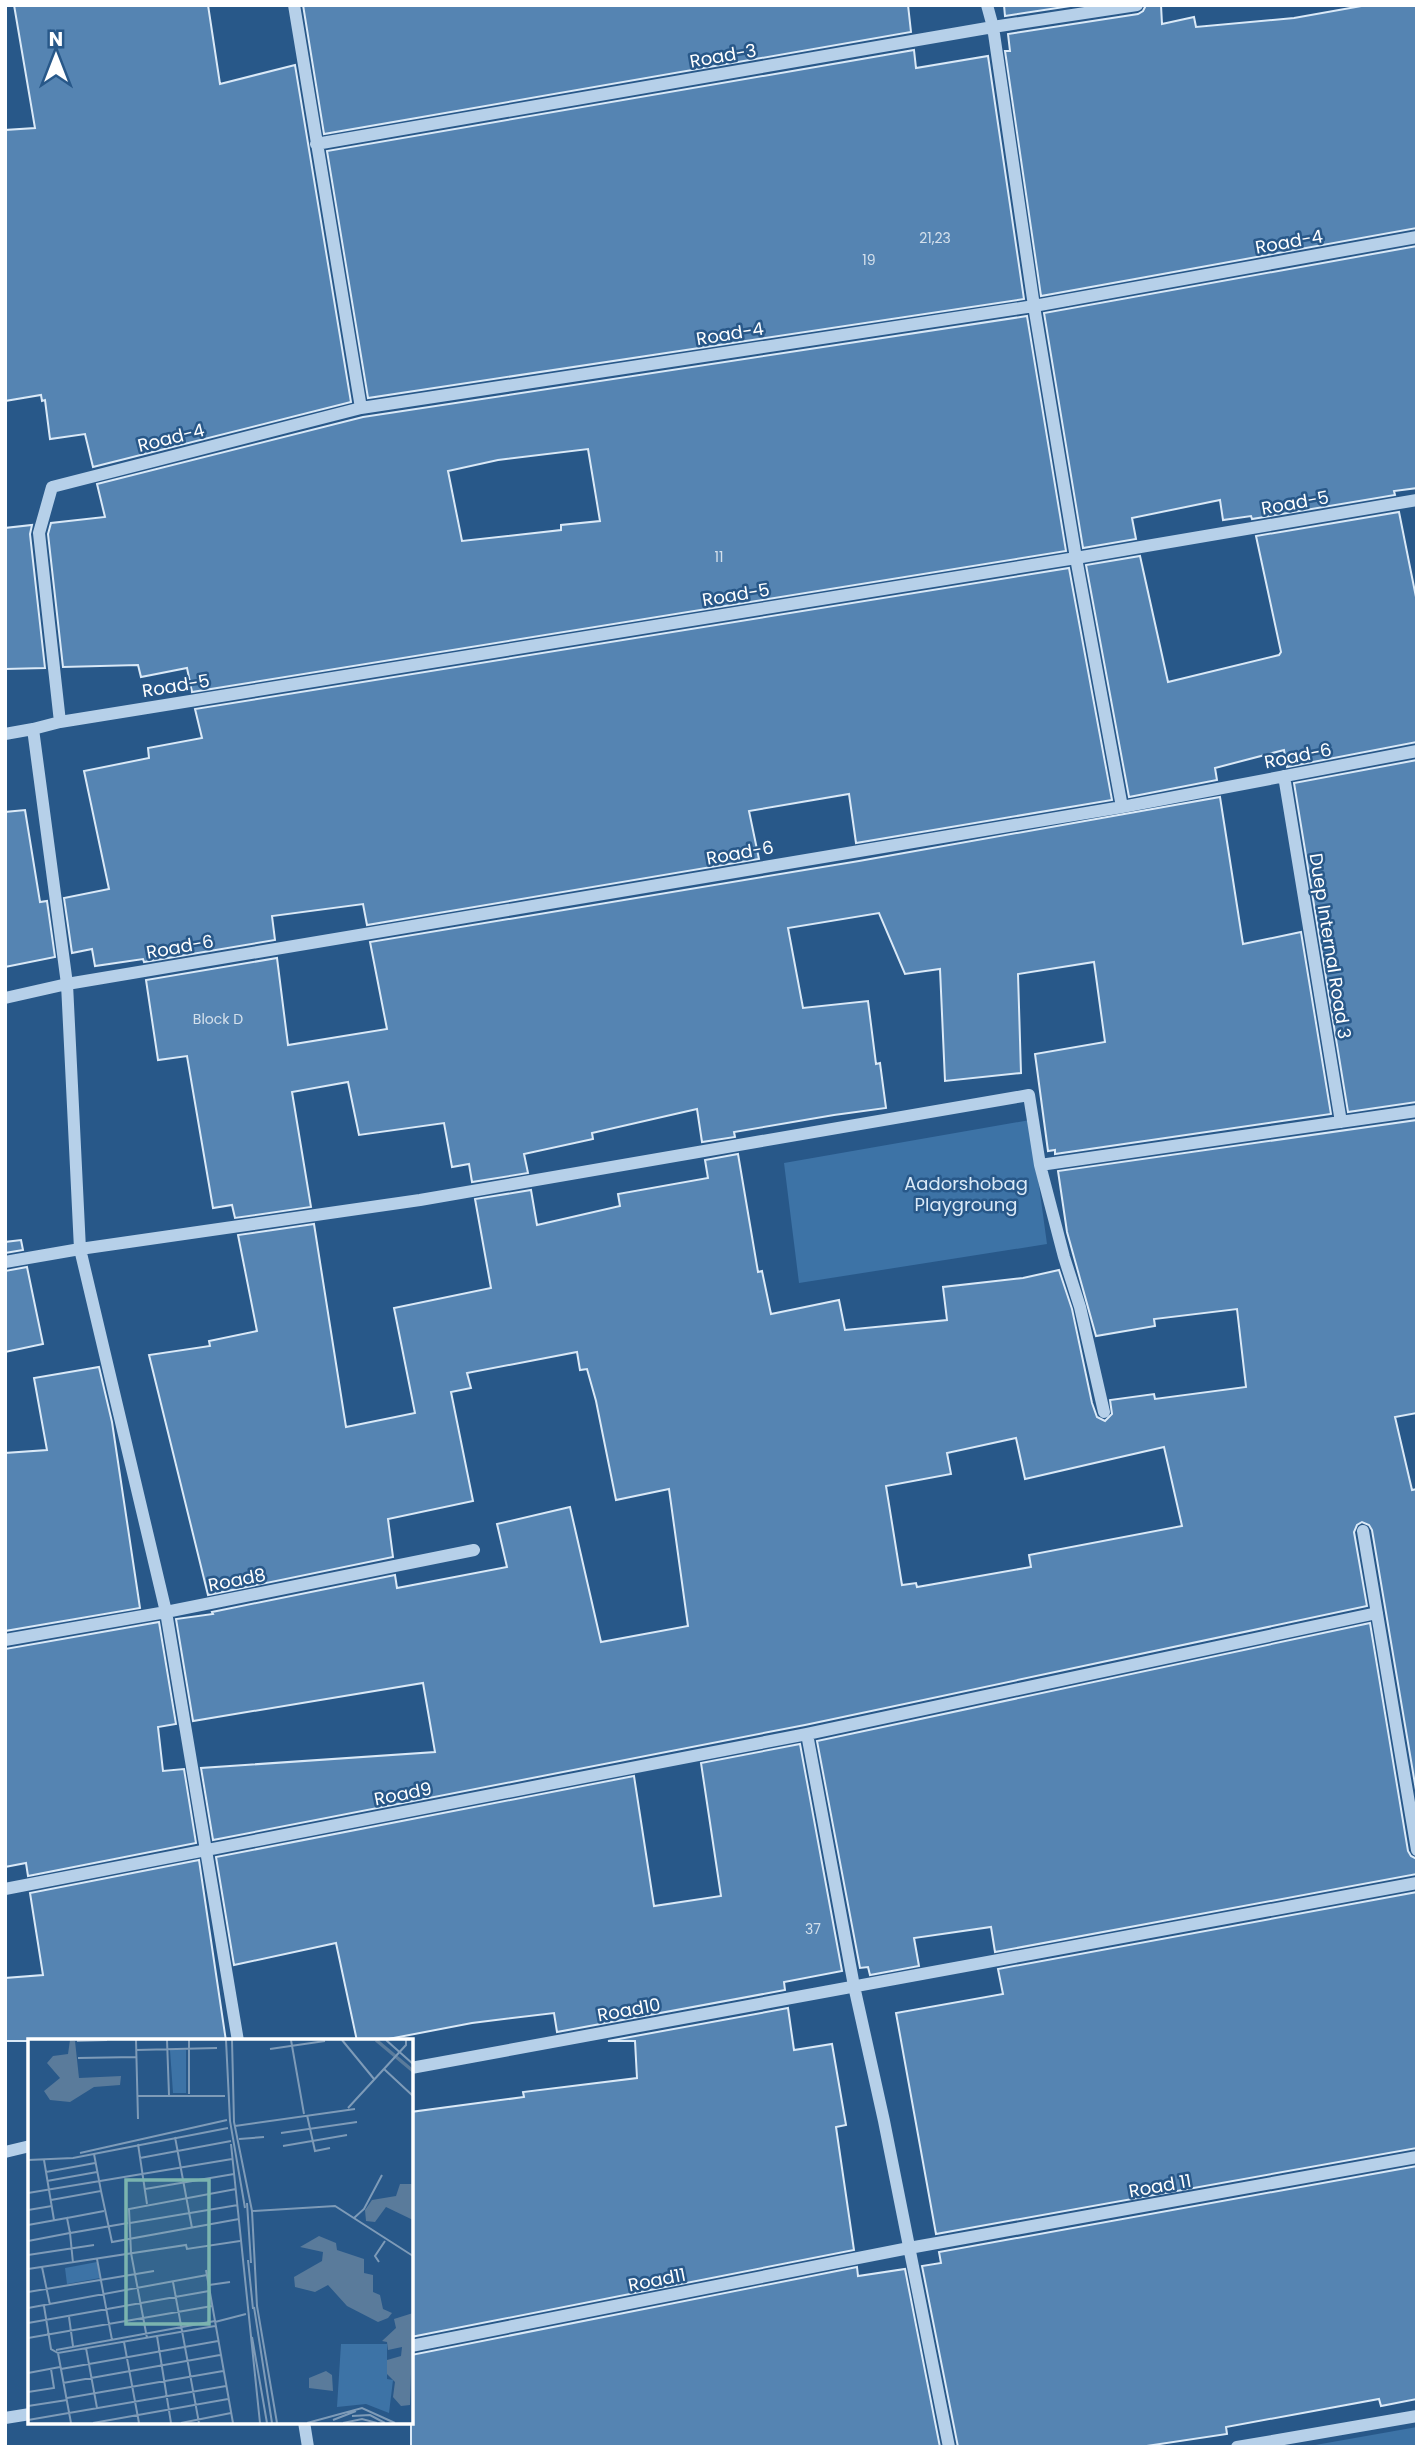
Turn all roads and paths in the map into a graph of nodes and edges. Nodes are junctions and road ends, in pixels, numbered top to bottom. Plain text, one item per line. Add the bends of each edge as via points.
1 (294, 5) edge
2 (987, 5) edge
3 (1137, 5) edge
4 (993, 27) junction
5 (316, 144) junction
6 (1417, 237) edge
7 (1034, 306) junction
8 (361, 408) junction
9 (1417, 500) edge
10 (1076, 558) junction
11 (60, 722) junction
12 (33, 729) junction
13 (5, 734) edge
14 (1417, 751) edge
15 (1284, 776) junction
16 (1122, 807) junction
17 (67, 984) junction
18 (5, 998) edge
19 (1417, 1111) edge
20 (1341, 1122) junction
21 (1040, 1165) junction
22 (80, 1248) junction
23 (5, 1262) edge
24 (1104, 1412) dead end
25 (1363, 1531) dead end
26 (474, 1550) dead end
27 (166, 1612) junction
28 (1377, 1613) junction
29 (5, 1640) edge
30 (807, 1734) junction
31 (1412, 1795) edge
32 (206, 1850) junction
33 (1417, 1850) edge
34 (1417, 1883) edge
35 (5, 1889) edge
36 (854, 1986) junction
37 (238, 2039) edge
38 (413, 2068) edge
39 (28, 2146) edge
40 (5, 2152) edge
41 (1417, 2157) edge
42 (909, 2248) junction
43 (413, 2346) edge
44 (28, 2414) edge
45 (1417, 2416) edge
46 (5, 2418) edge
47 (304, 2424) edge
48 (308, 2447) edge
49 (949, 2447) edge
50 (1237, 2447) edge

1 - 5 street
2 - 4 street
3 - 4 street, Road-3
4 - 5 street, Road-3
4 - 7 street
5 - 8 street
6 - 7 street, Road-4
7 - 8 street, Road-4
7 - 10 street
8 - 11 street, Road-4 via 52,487 39,533
9 - 10 street, Road-5
10 - 11 street, Road-5
10 - 16 street
11 - 12 street, Road-5
12 - 13 street, Road-5
12 - 17 street
14 - 15 street, Road-6
15 - 16 street, Road-6
15 - 20 street, Duep Internal Road 3
16 - 17 street, Road-6
17 - 18 street, Road-6
17 - 22 street
19 - 20 street
20 - 21 street
21 - 22 street via 1029,1096 420,1200
21 - 24 street
22 - 23 street
22 - 27 street
25 - 28 street
26 - 27 street, Road8
27 - 29 street, Road8
27 - 32 street
28 - 30 street, Road9
28 - 31 street
30 - 32 street, Road9
30 - 36 street
31 - 33 street
32 - 35 street, Road9
32 - 37 street
34 - 36 street, Road10
36 - 38 street, Road10
36 - 42 street
39 - 40 street
41 - 42 street, Road 11
42 - 43 street, Road11
42 - 49 street
44 - 46 street
45 - 50 street
47 - 48 street

